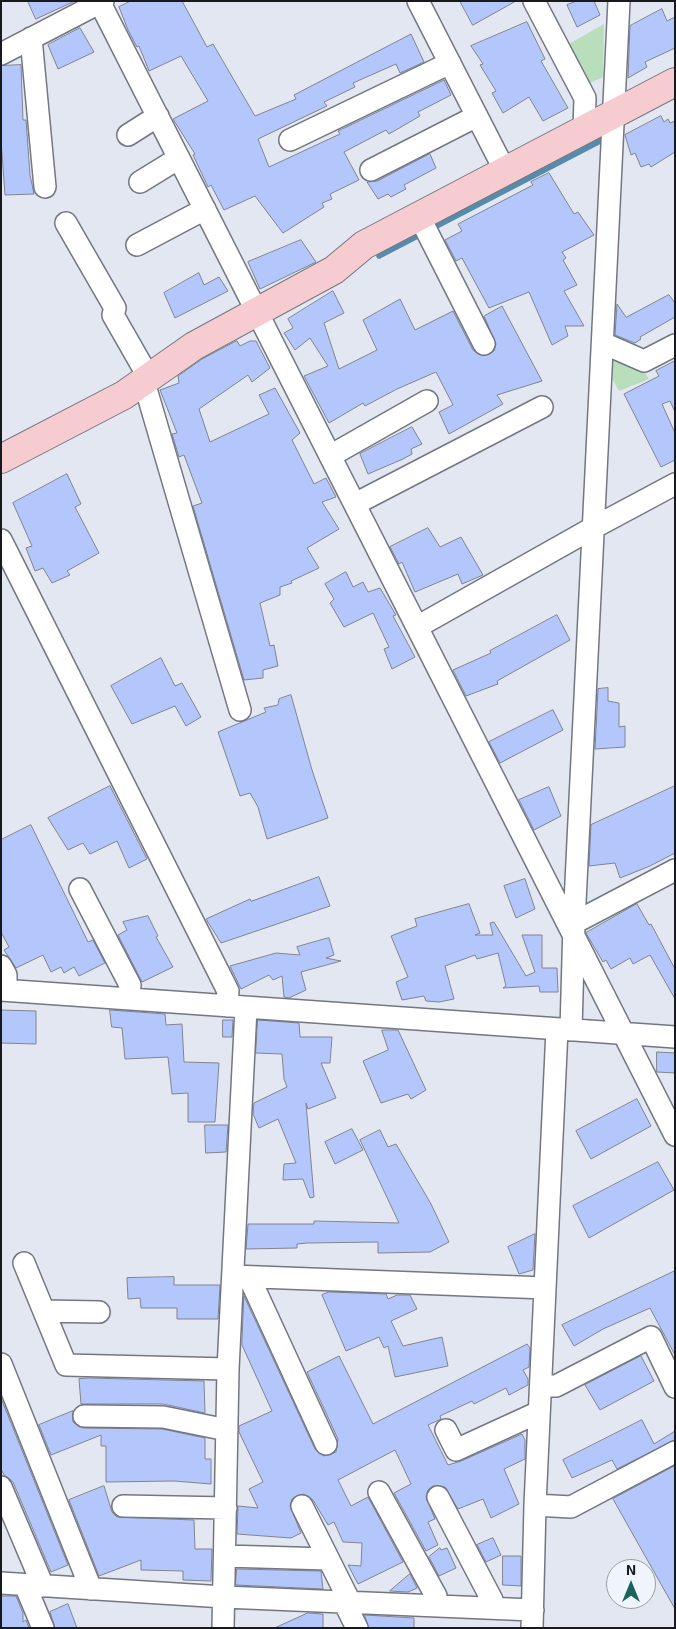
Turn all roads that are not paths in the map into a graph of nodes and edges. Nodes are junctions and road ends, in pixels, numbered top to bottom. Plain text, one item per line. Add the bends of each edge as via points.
1 (534, 1) edge
2 (619, 1) edge
3 (101, 2) edge
4 (426, 4) edge
5 (31, 38) junction
6 (1, 54) edge
7 (450, 63) junction
8 (675, 82) edge
9 (614, 114) junction
10 (158, 116) junction
11 (477, 116) junction
12 (584, 129) junction
13 (128, 135) dead end
14 (290, 140) dead end
15 (179, 158) junction
16 (371, 170) dead end
17 (505, 171) junction
18 (140, 182) dead end
19 (45, 187) dead end
20 (205, 209) junction
21 (419, 216) junction
22 (66, 223) dead end
23 (137, 245) dead end
24 (257, 312) junction
25 (603, 343) junction
26 (484, 344) dead end
27 (675, 346) edge
28 (147, 380) junction
29 (427, 401) dead end
30 (542, 407) dead end
31 (330, 456) junction
32 (1, 459) edge
33 (675, 484) edge
34 (354, 504) junction
35 (589, 530) junction
36 (1, 540) edge
37 (417, 627) junction
38 (240, 710) dead end
39 (675, 870) edge
40 (80, 889) dead end
41 (574, 929) junction
42 (4, 981) edge
43 (130, 992) junction
44 (232, 1001) junction
45 (564, 1029) junction
46 (623, 1034) junction
47 (675, 1037) edge
48 (675, 1135) edge
49 (24, 1263) dead end
50 (241, 1277) junction
51 (545, 1288) junction
52 (44, 1311) junction
53 (99, 1312) dead end
54 (1, 1364) edge
55 (228, 1369) junction
56 (545, 1386) junction
57 (675, 1387) edge
58 (539, 1412) junction
59 (84, 1416) dead end
60 (227, 1430) junction
61 (446, 1430) dead end
62 (326, 1444) dead end
63 (675, 1452) edge
64 (1, 1487) edge
65 (379, 1492) dead end
66 (438, 1497) dead end
67 (123, 1506) dead end
68 (302, 1506) dead end
69 (540, 1506) junction
70 (226, 1508) junction
71 (225, 1556) junction
72 (328, 1559) junction
73 (1, 1583) edge
74 (34, 1585) junction
75 (91, 1589) junction
76 (224, 1597) junction
77 (436, 1601) junction
78 (347, 1602) junction
79 (492, 1604) junction
80 (532, 1619) edge
81 (43, 1628) edge
82 (223, 1628) edge
83 (357, 1628) edge

1 - 12 street via 585,98
2 - 9 street
3 - 5 street
3 - 10 street
4 - 7 street
5 - 6 street
5 - 19 street
7 - 11 street
7 - 14 street
8 - 9 street
9 - 12 street
9 - 25 street
10 - 13 street
10 - 15 street
11 - 16 street
11 - 17 street
12 - 17 street
15 - 18 street
15 - 20 street
17 - 21 street
20 - 23 street
20 - 24 street
21 - 24 street via 364,246 334,270
21 - 26 street
22 - 28 street via 115,308 113,315
24 - 28 street via 194,346
24 - 31 street
25 - 27 street via 644,361
25 - 35 street
28 - 32 street
28 - 38 street
29 - 31 street
30 - 34 street
31 - 34 street
33 - 35 street
34 - 37 street
35 - 37 street
35 - 41 street
36 - 44 street
37 - 41 street
39 - 41 street
40 - 43 street
41 - 45 street
41 - 46 street
42 - 43 street
43 - 44 street
44 - 45 street via 375,1010
44 - 50 street
45 - 46 street
45 - 51 street
46 - 47 street
46 - 48 street
49 - 52 street
50 - 51 street
50 - 55 street
50 - 62 street
51 - 56 street
52 - 53 street
52 - 55 street via 66,1365
54 - 75 street
55 - 60 street
56 - 57 street via 556,1386 651,1337
56 - 58 street
58 - 61 street via 456,1450
58 - 69 street
59 - 60 street via 163,1417
60 - 70 street
63 - 69 street via 571,1507
64 - 74 street
65 - 77 street
66 - 79 street
67 - 70 street
68 - 72 street
69 - 80 street
70 - 71 street
71 - 72 street
71 - 76 street
72 - 78 street
73 - 74 street
74 - 75 street
74 - 81 street
75 - 76 street
76 - 78 street
76 - 82 street
77 - 78 street
77 - 79 street
78 - 83 street
79 - 80 street

